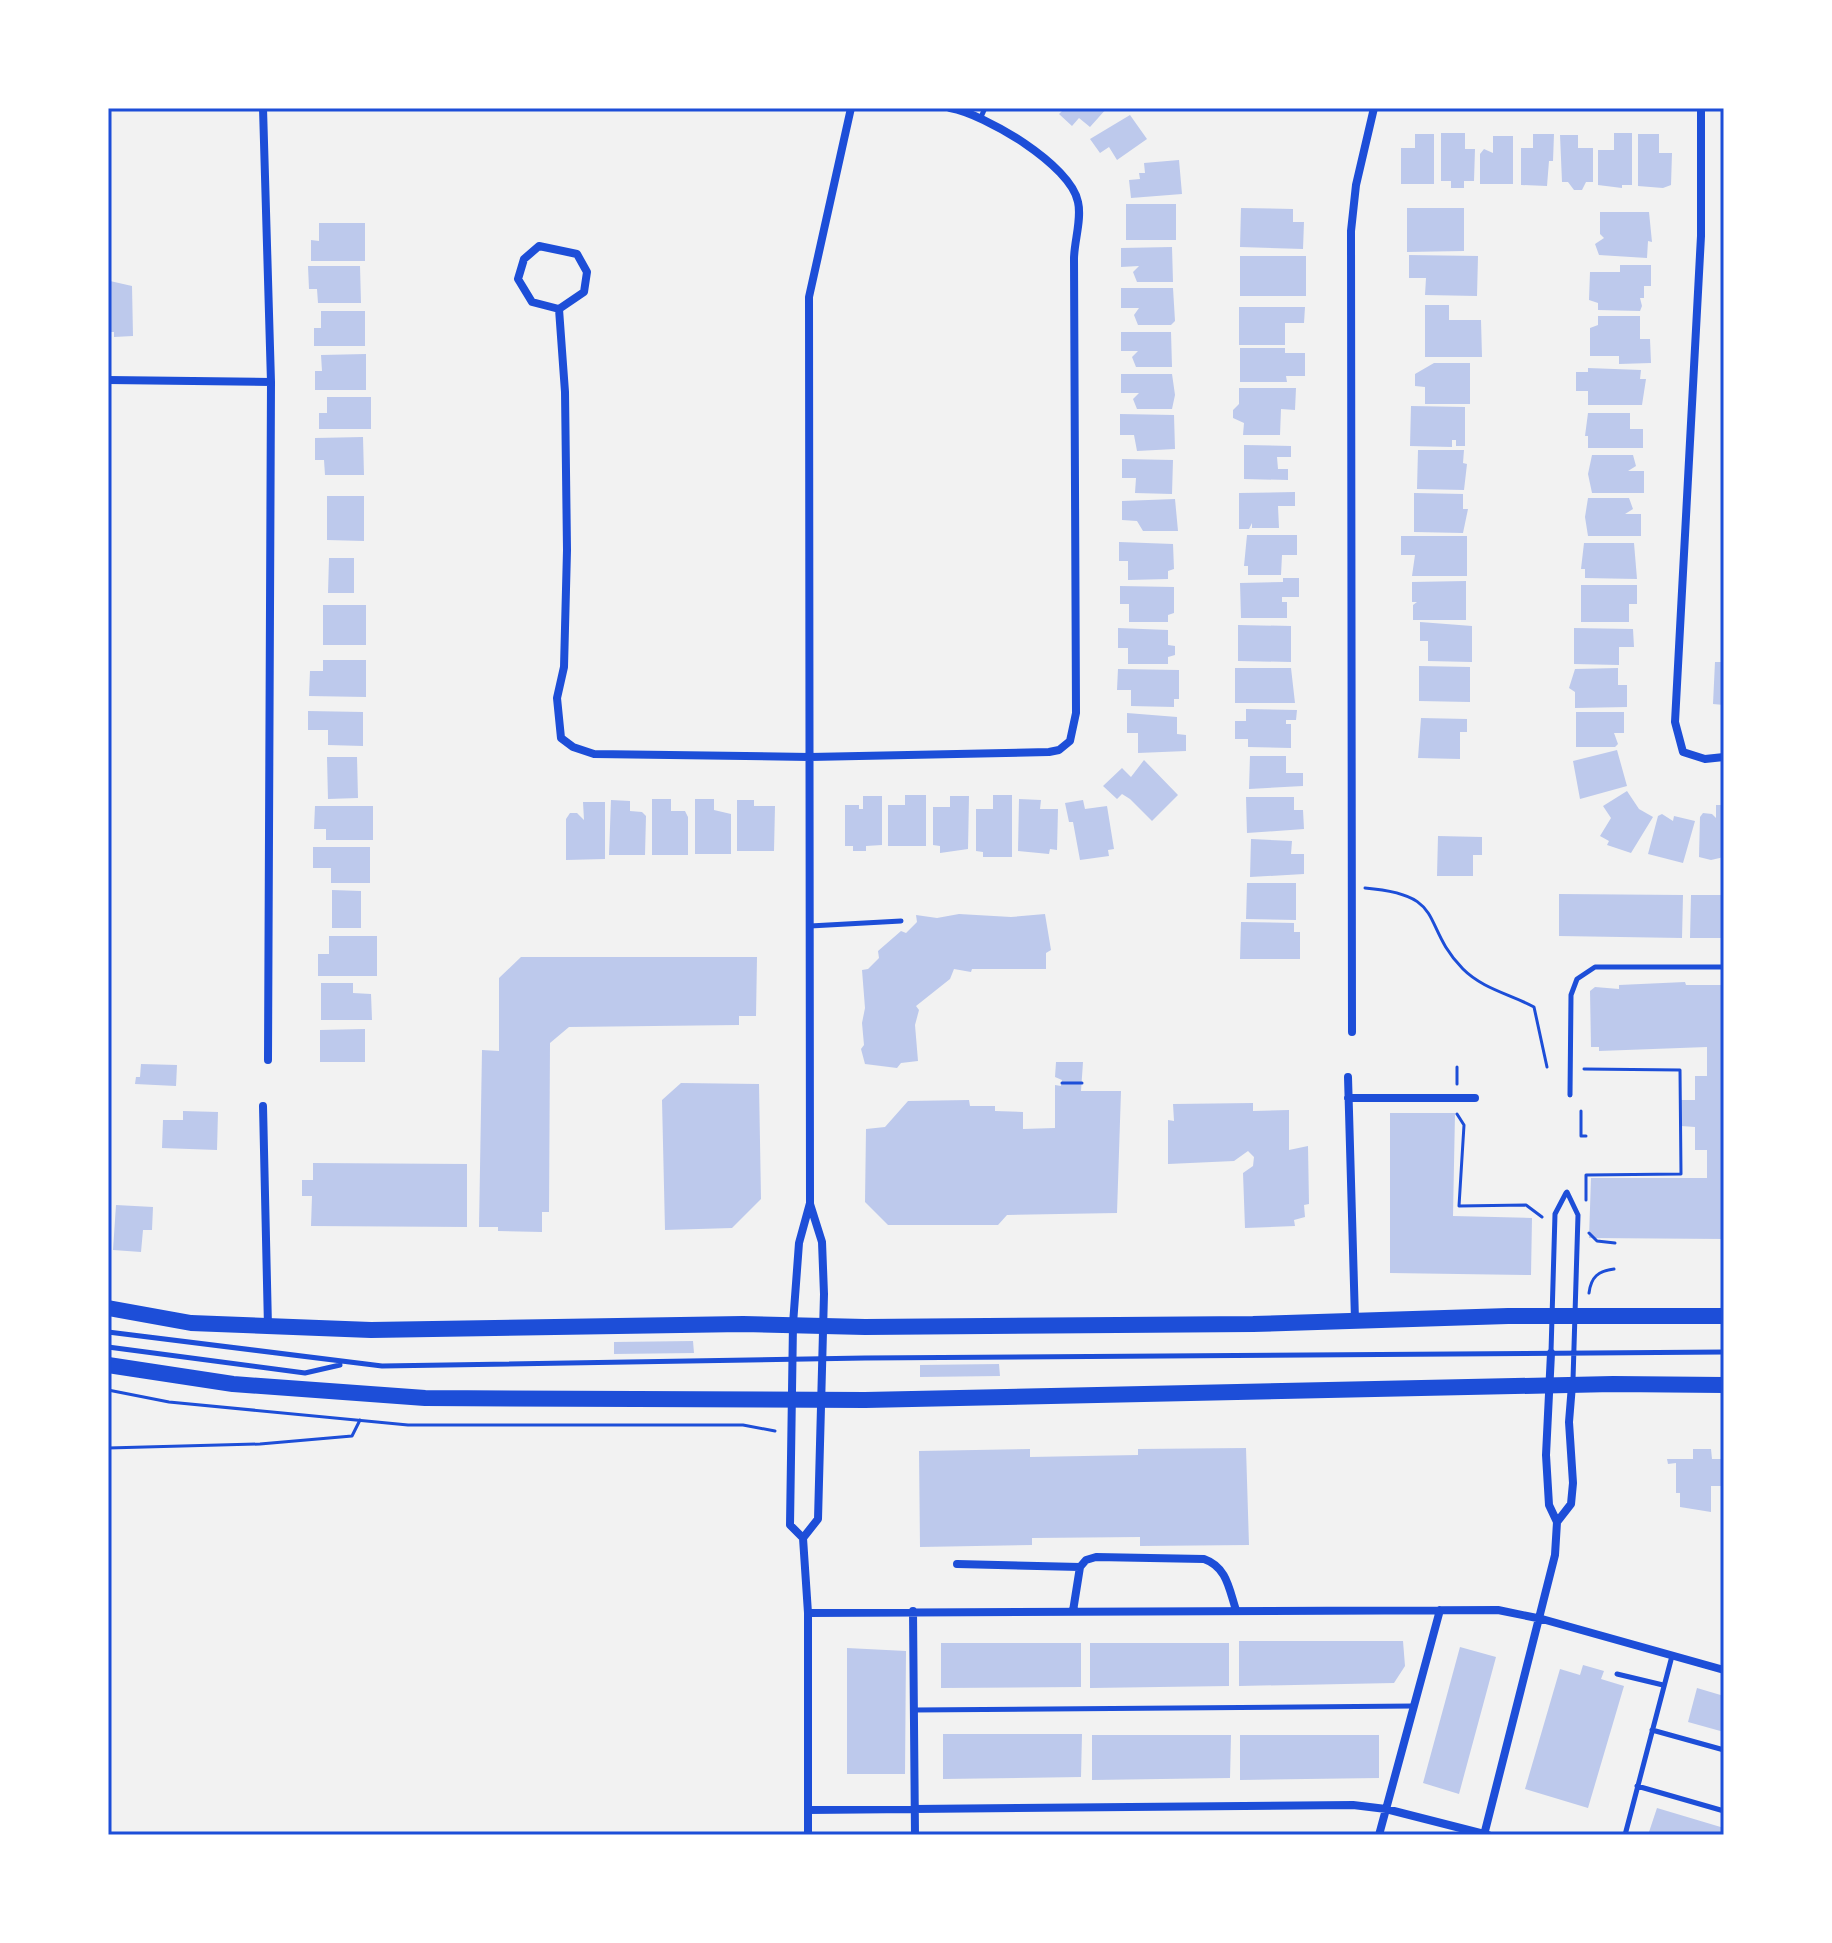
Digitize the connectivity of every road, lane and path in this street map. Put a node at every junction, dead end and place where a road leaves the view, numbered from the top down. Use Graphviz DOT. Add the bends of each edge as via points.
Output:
graph roads {
  1 [pos="263,108"];
  2 [pos="851,108"];
  3 [pos="950,108"];
  4 [pos="1374,108"];
  5 [pos="1701,108"];
  6 [pos="983,112"];
  7 [pos="559,309"];
  8 [pos="108,380"];
  9 [pos="271,382"];
  10 [pos="810,757"];
  11 [pos="1724,757"];
  12 [pos="1354,887"];
  13 [pos="901,921"];
  14 [pos="810,926"];
  15 [pos="1724,967"];
  16 [pos="1352,1032"];
  17 [pos="268,1060"];
  18 [pos="1457,1067"];
  19 [pos="1547,1067"];
  20 [pos="1580,1067"];
  21 [pos="1348,1077"];
  22 [pos="1062,1083"];
  23 [pos="1082,1083"];
  24 [pos="1457,1086"];
  25 [pos="1570,1095"];
  26 [pos="1348,1098"];
  27 [pos="1475,1098"];
  28 [pos="263,1106"];
  29 [pos="1581,1111"];
  30 [pos="1457,1114"];
  31 [pos="1586,1136"];
  32 [pos="1586,1175"];
  33 [pos="810,1203"];
  34 [pos="1544,1221"];
  35 [pos="1614,1269"];
  36 [pos="1589,1293"];
  37 [pos="108,1308"];
  38 [pos="1724,1316"];
  39 [pos="1553,1317"];
  40 [pos="1577,1317"];
  41 [pos="1355,1321"];
  42 [pos="793,1324"];
  43 [pos="823,1325"];
  44 [pos="268,1328"];
  45 [pos="108,1332"];
  46 [pos="108,1347"];
  47 [pos="1724,1352"];
  48 [pos="1551,1353"];
  49 [pos="1576,1353"];
  50 [pos="823,1359"];
  51 [pos="793,1360"];
  52 [pos="345,1364"];
  53 [pos="108,1365"];
  54 [pos="1572,1385"];
  55 [pos="1724,1385"];
  56 [pos="1547,1386"];
  57 [pos="108,1390"];
  58 [pos="790,1397"];
  59 [pos="821,1399"];
  60 [pos="360,1420"];
  61 [pos="775,1431"];
  62 [pos="109,1448"];
  63 [pos="1557,1522"];
  64 [pos="803,1538"];
  65 [pos="957,1564"];
  66 [pos="1080,1567"];
  67 [pos="1236,1610"];
  68 [pos="1440,1610"];
  69 [pos="913,1611"];
  70 [pos="1073,1611"];
  71 [pos="808,1613"];
  72 [pos="1542,1619"];
  73 [pos="1672,1655"];
  74 [pos="1724,1670"];
  75 [pos="1617,1674"];
  76 [pos="1663,1686"];
  77 [pos="1414,1706"];
  78 [pos="914,1710"];
  79 [pos="1652,1730"];
  80 [pos="1724,1750"];
  81 [pos="1637,1786"];
  82 [pos="914,1808"];
  83 [pos="1386,1809"];
  84 [pos="808,1810"];
  85 [pos="1724,1811"];
  86 [pos="808,1835"];
  87 [pos="915,1835"];
  88 [pos="1379,1835"];
  89 [pos="1485,1835"];
  90 [pos="1625,1835"];
  1 -- 9 [label="street"];
  2 -- 10 [label="street" via="809,297"];
  3 -- 6 [label="street"];
  4 -- 12 [label="street" via="1351,231"];
  5 -- 11 [label="street" via="1701,250 1675,722 1683,752 1705,759"];
  6 -- 10 [label="street" via="1044,160 1071,187 1079,207 1074,249 1075,724 1066,746 1049,752"];
  7 -- 7 [label="street" via="584,292 587,272 577,254 539,246 524,259 518,279 532,302"];
  7 -- 10 [label="street" via="567,550 564,667 557,698 561,738 594,754"];
  8 -- 9 [label="street"];
  9 -- 17 [label="street"];
  10 -- 14 [label="street"];
  12 -- 16 [label="street"];
  12 -- 19 [label="path" via="1386,890 1424,904 1462,969 1497,992 1534,1007"];
  13 -- 14 [label="lane"];
  14 -- 33 [label="street"];
  15 -- 25 [label="lane" via="1595,967 1577,979 1571,995"];
  18 -- 24 [label="path"];
  20 -- 32 [label="path" via="1680,1070 1681,1174"];
  21 -- 26 [label="street"];
  22 -- 23 [label="path"];
  26 -- 27 [label="street"];
  26 -- 41 [label="street"];
  28 -- 44 [label="street"];
  29 -- 31 [label="path" via="1581,1136"];
  30 -- 34 [label="path" via="1464,1125 1465,1154 1459,1163 1459,1206 1526,1205"];
  33 -- 42 [label="street" via="799,1243"];
  33 -- 43 [label="street" via="822,1242"];
  35 -- 36 [label="path" via="1598,1273"];
  37 -- 44 [label="main road" via="191,1323"];
  38 -- 40 [label="main road"];
  39 -- 40 [label="main road"];
  39 -- 40 [label="lane" via="1555,1214 1567,1192 1578,1215"];
  39 -- 41 [label="main road"];
  39 -- 48 [label="lane"];
  40 -- 49 [label="lane"];
  41 -- 43 [label="main road"];
  42 -- 43 [label="main road"];
  42 -- 44 [label="main road"];
  42 -- 51 [label="street"];
  43 -- 50 [label="street"];
  45 -- 52 [label="lane" via="297,1353"];
  46 -- 52 [label="lane" via="305,1373"];
  47 -- 49 [label="lane"];
  48 -- 49 [label="lane"];
  48 -- 50 [label="lane"];
  48 -- 56 [label="street"];
  49 -- 54 [label="lane"];
  50 -- 51 [label="lane"];
  50 -- 59 [label="street"];
  51 -- 52 [label="lane"];
  51 -- 58 [label="street"];
  53 -- 58 [label="main road" via="233,1384 425,1398"];
  54 -- 55 [label="main road"];
  54 -- 56 [label="main road"];
  54 -- 63 [label="street" via="1571,1504"];
  56 -- 59 [label="main road"];
  56 -- 63 [label="street" via="1549,1505"];
  57 -- 60 [label="path" via="169,1402"];
  58 -- 59 [label="main road"];
  58 -- 64 [label="street" via="790,1525"];
  59 -- 64 [label="street" via="818,1519"];
  60 -- 61 [label="path" via="408,1425 743,1425"];
  60 -- 62 [label="path" via="352,1436"];
  63 -- 72 [label="street"];
  64 -- 71 [label="street"];
  65 -- 66 [label="street"];
  66 -- 67 [label="street" via="1096,1557 1204,1559 1224,1573"];
  66 -- 70 [label="street"];
  67 -- 68 [label="street"];
  67 -- 70 [label="street"];
  68 -- 72 [label="street" via="1498,1610"];
  68 -- 77 [label="street"];
  69 -- 70 [label="street"];
  69 -- 71 [label="street"];
  69 -- 78 [label="street"];
  71 -- 84 [label="street"];
  72 -- 73 [label="street"];
  72 -- 89 [label="street"];
  73 -- 74 [label="street"];
  73 -- 76 [label="lane"];
  75 -- 76 [label="lane"];
  76 -- 79 [label="lane"];
  77 -- 78 [label="lane"];
  77 -- 83 [label="street"];
  78 -- 82 [label="street"];
  79 -- 80 [label="lane"];
  79 -- 81 [label="lane"];
  81 -- 85 [label="lane"];
  81 -- 90 [label="lane"];
  82 -- 83 [label="street"];
  82 -- 84 [label="street"];
  82 -- 87 [label="street"];
  83 -- 88 [label="street"];
  83 -- 89 [label="street"];
  84 -- 86 [label="street"];
}
